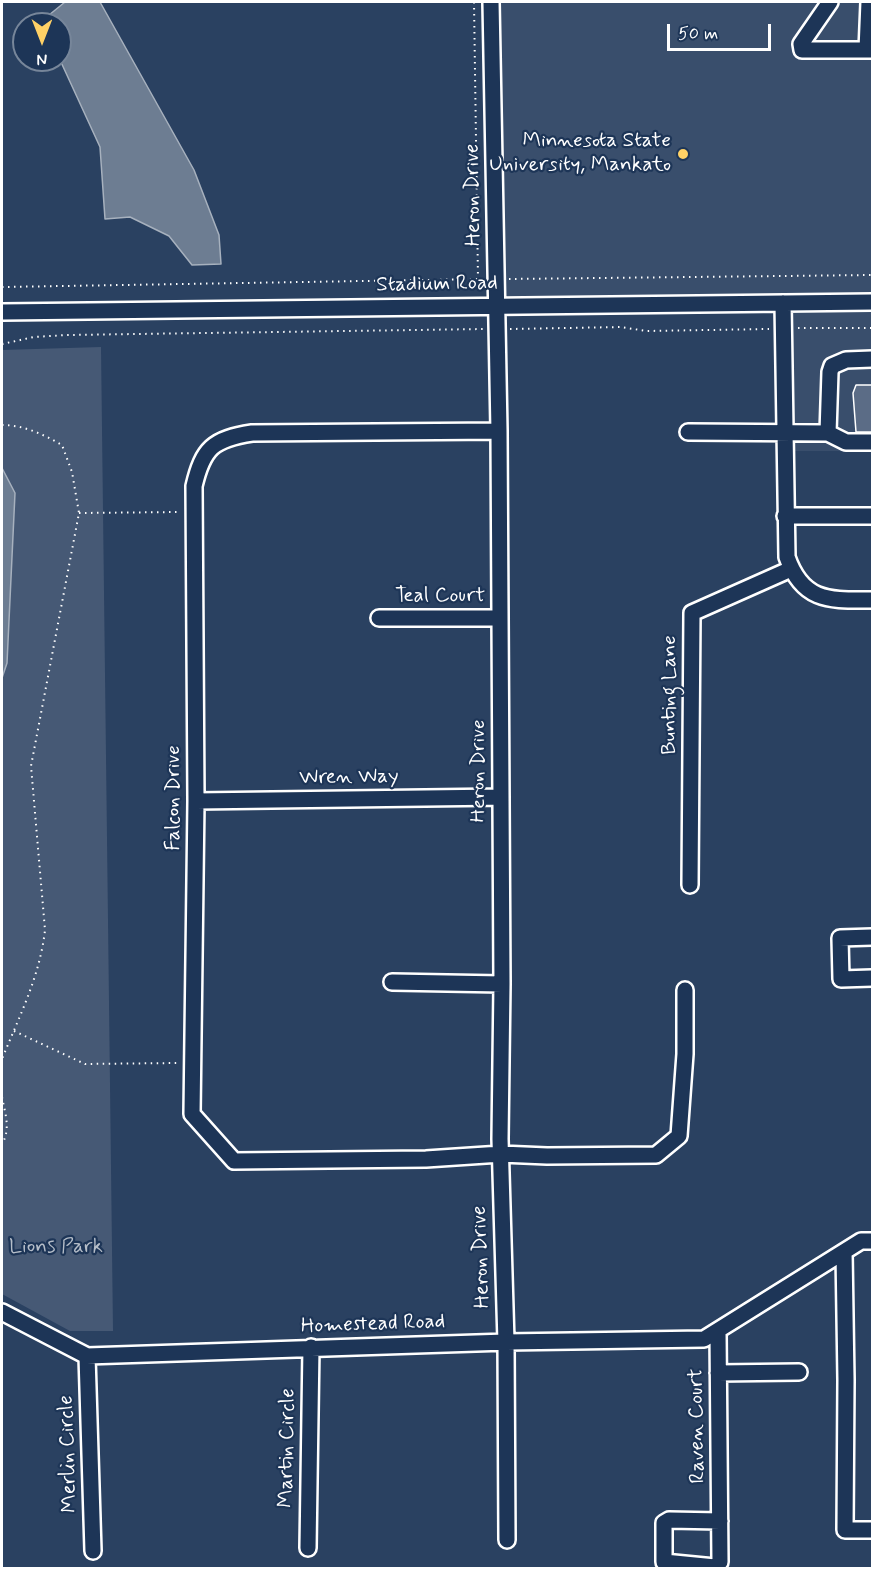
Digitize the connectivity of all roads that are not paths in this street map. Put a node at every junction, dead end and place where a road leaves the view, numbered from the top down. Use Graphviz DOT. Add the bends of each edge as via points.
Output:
graph roads {
  1 [pos="491,2"];
  2 [pos="830,2"];
  3 [pos="869,2"];
  4 [pos="870,50"];
  5 [pos="873,302"];
  6 [pos="783,303"];
  7 [pos="497,306"];
  8 [pos="2,312"];
  9 [pos="873,360"];
  10 [pos="499,431"];
  11 [pos="688,432"];
  12 [pos="784,432"];
  13 [pos="828,433"];
  14 [pos="873,442"];
  15 [pos="785,516"];
  16 [pos="873,516"];
  17 [pos="791,569"];
  18 [pos="873,600"];
  19 [pos="379,618"];
  20 [pos="500,618"];
  21 [pos="501,797"];
  22 [pos="196,801"];
  23 [pos="690,885"];
  24 [pos="873,938"];
  25 [pos="873,978"];
  26 [pos="392,981"];
  27 [pos="502,984"];
  28 [pos="685,990"];
  29 [pos="501,1154"];
  30 [pos="873,1241"];
  31 [pos="844,1252"];
  32 [pos="2,1312"];
  33 [pos="718,1332"];
  34 [pos="506,1342"];
  35 [pos="311,1347"];
  36 [pos="87,1356"];
  37 [pos="800,1372"];
  38 [pos="718,1373"];
  39 [pos="720,1521"];
  40 [pos="873,1530"];
  41 [pos="507,1540"];
  42 [pos="308,1548"];
  43 [pos="93,1551"];
  1 -- 7 [label="street, Heron Drive"];
  2 -- 4 [label="street" via="801,44 802,51"];
  3 -- 4 [label="street"];
  5 -- 6 [label="street, Stadium Road"];
  6 -- 7 [label="street, Stadium Road"];
  6 -- 12 [label="street"];
  7 -- 8 [label="street, Stadium Road"];
  7 -- 10 [label="street, Heron Drive"];
  9 -- 13 [label="street" via="846,360 832,366"];
  10 -- 20 [label="street, Heron Drive"];
  10 -- 22 [label="street, Falcon Drive" via="252,433 230,436 209,448 199,463 194,486"];
  11 -- 12 [label="street"];
  12 -- 13 [label="street"];
  12 -- 15 [label="street"];
  13 -- 14 [label="street" via="846,442"];
  15 -- 16 [label="street"];
  15 -- 17 [label="street" via="785,545"];
  17 -- 18 [label="street" via="810,592 823,598"];
  17 -- 23 [label="street, Bunting Lane" via="692,613"];
  19 -- 20 [label="street, Teal Court"];
  20 -- 21 [label="street, Heron Drive"];
  21 -- 22 [label="street, Wren Way"];
  21 -- 27 [label="street, Heron Drive"];
  22 -- 29 [label="street, Falcon Drive" via="192,1114 234,1161 426,1159"];
  24 -- 25 [label="street" via="840,938 841,978"];
  26 -- 27 [label="street"];
  27 -- 29 [label="street, Heron Drive"];
  28 -- 29 [label="street, Falcon Drive" via="679,1136 656,1155"];
  29 -- 34 [label="street, Heron Drive"];
  30 -- 31 [label="street, Homestead Road" via="861,1241"];
  31 -- 33 [label="street, Homestead Road"];
  31 -- 40 [label="street" via="845,1530"];
  32 -- 36 [label="street, Homestead Road"];
  33 -- 34 [label="street, Homestead Road" via="704,1339"];
  33 -- 38 [label="street, Raven Court"];
  34 -- 35 [label="street, Homestead Road"];
  34 -- 41 [label="street, Heron Drive"];
  35 -- 36 [label="street, Homestead Road"];
  35 -- 42 [label="street, Martin Circle"];
  36 -- 43 [label="street, Merlin Circle"];
  37 -- 38 [label="street"];
  38 -- 39 [label="street, Raven Court"];
  39 -- 39 [label="street, Raven Court" via="720,1562 716,1567 664,1562 664,1523"];
}
